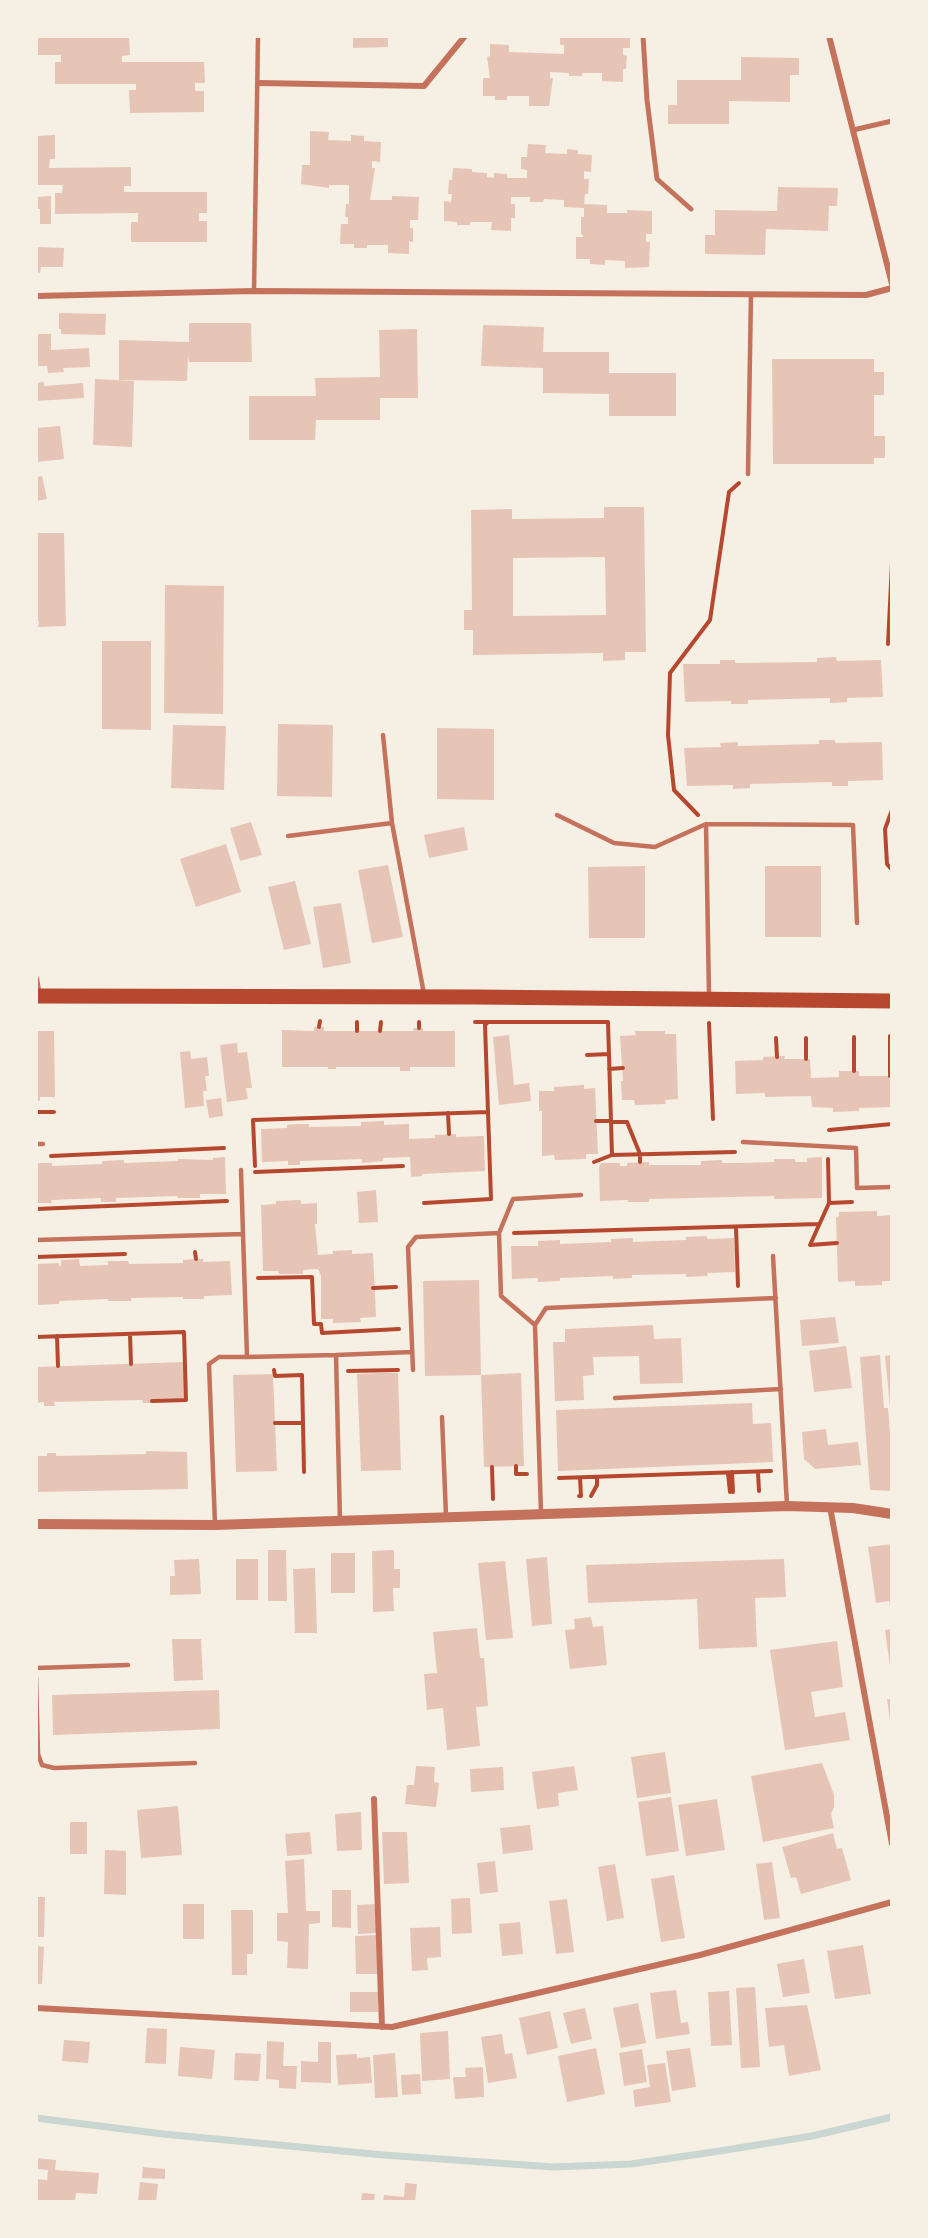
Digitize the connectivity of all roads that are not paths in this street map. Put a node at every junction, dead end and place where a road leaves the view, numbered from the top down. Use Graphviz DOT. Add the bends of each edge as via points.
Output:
graph roads {
  1 [pos="258,36"];
  2 [pos="465,36"];
  3 [pos="643,36"];
  4 [pos="828,36"];
  5 [pos="259,83"];
  6 [pos="892,121"];
  7 [pos="853,130"];
  8 [pos="691,209"];
  9 [pos="892,284"];
  10 [pos="892,288"];
  11 [pos="254,291"];
  12 [pos="752,294"];
  13 [pos="36,296"];
  14 [pos="748,474"];
  15 [pos="383,735"];
  16 [pos="557,815"];
  17 [pos="392,824"];
  18 [pos="706,824"];
  19 [pos="288,836"];
  20 [pos="857,923"];
  21 [pos="36,978"];
  22 [pos="38,996"];
  23 [pos="425,996"];
  24 [pos="709,1000"];
  25 [pos="892,1001"];
  26 [pos="743,1142"];
  27 [pos="36,1144"];
  28 [pos="43,1144"];
  29 [pos="241,1170"];
  30 [pos="892,1187"];
  31 [pos="581,1195"];
  32 [pos="499,1233"];
  33 [pos="243,1234"];
  34 [pos="36,1240"];
  35 [pos="773,1256"];
  36 [pos="776,1298"];
  37 [pos="535,1325"];
  38 [pos="412,1352"];
  39 [pos="336,1355"];
  40 [pos="247,1357"];
  41 [pos="413,1370"];
  42 [pos="781,1389"];
  43 [pos="615,1398"];
  44 [pos="442,1417"];
  45 [pos="787,1506"];
  46 [pos="830,1507"];
  47 [pos="541,1514"];
  48 [pos="892,1514"];
  49 [pos="447,1518"];
  50 [pos="340,1521"];
  51 [pos="36,1524"];
  52 [pos="214,1525"];
  53 [pos="128,1665"];
  54 [pos="36,1668"];
  55 [pos="36,1677"];
  56 [pos="195,1763"];
  57 [pos="374,1799"];
  58 [pos="892,1844"];
  59 [pos="892,1902"];
  60 [pos="36,2008"];
  61 [pos="382,2027"];
  1 -- 5 [label="lane"];
  2 -- 5 [label="street" via="424,86"];
  3 -- 8 [label="street" via="657,179"];
  4 -- 7 [label="street"];
  5 -- 11 [label="lane"];
  6 -- 7 [label="street"];
  7 -- 9 [label="street"];
  10 -- 12 [label="street" via="866,295"];
  11 -- 12 [label="street"];
  11 -- 13 [label="street"];
  12 -- 14 [label="lane"];
  15 -- 17 [label="lane"];
  16 -- 18 [label="lane" via="614,843 655,847"];
  17 -- 19 [label="lane"];
  17 -- 23 [label="lane"];
  18 -- 20 [label="lane" via="853,825"];
  18 -- 24 [label="lane"];
  21 -- 22 [label="street"];
  22 -- 23 [label="main road"];
  23 -- 24 [label="main road"];
  24 -- 25 [label="main road"];
  26 -- 30 [label="lane" via="856,1148 857,1188"];
  27 -- 28 [label="lane"];
  29 -- 33 [label="lane"];
  31 -- 32 [label="lane" via="513,1199"];
  32 -- 37 [label="lane" via="501,1296"];
  32 -- 38 [label="lane" via="416,1237 408,1247"];
  33 -- 34 [label="lane"];
  33 -- 40 [label="lane"];
  35 -- 36 [label="lane"];
  36 -- 37 [label="lane" via="546,1308"];
  36 -- 42 [label="lane"];
  37 -- 47 [label="lane"];
  38 -- 39 [label="lane"];
  38 -- 41 [label="lane"];
  39 -- 40 [label="lane"];
  39 -- 50 [label="lane"];
  40 -- 52 [label="lane" via="219,1357 209,1364"];
  42 -- 43 [label="lane"];
  42 -- 45 [label="lane"];
  44 -- 49 [label="lane"];
  45 -- 46 [label="street"];
  45 -- 47 [label="street"];
  46 -- 48 [label="street"];
  46 -- 58 [label="street"];
  47 -- 49 [label="street"];
  49 -- 50 [label="street"];
  50 -- 52 [label="street"];
  51 -- 52 [label="street"];
  53 -- 54 [label="lane"];
  55 -- 56 [label="lane" via="38,1754 42,1764 54,1768"];
  57 -- 61 [label="street"];
  59 -- 61 [label="street" via="688,1958 407,2025"];
  60 -- 61 [label="street"];
}
